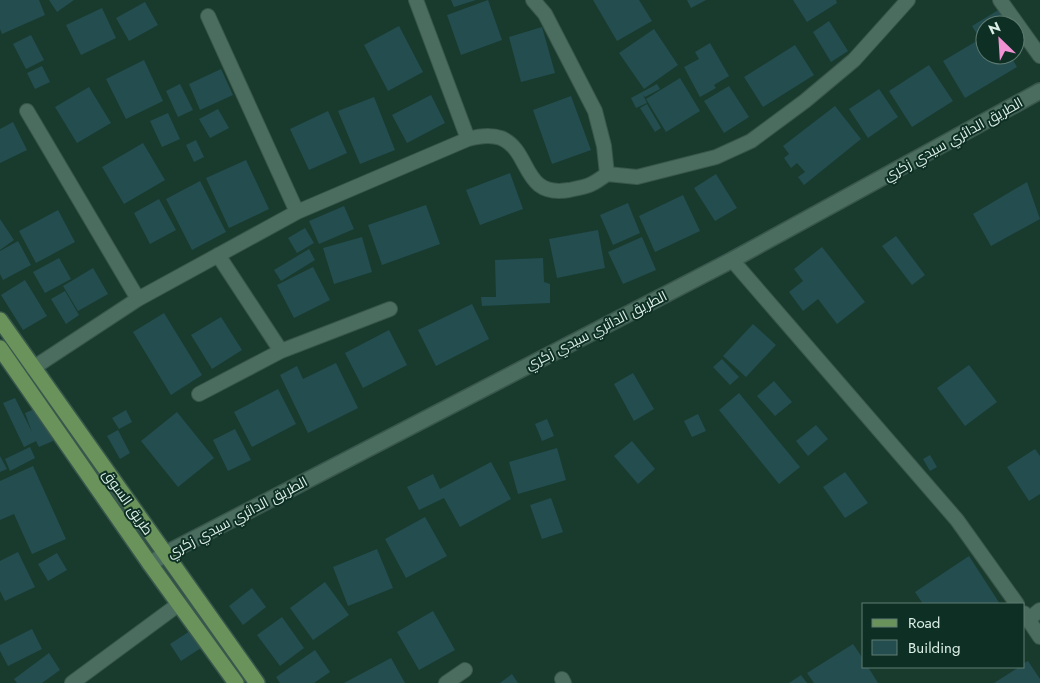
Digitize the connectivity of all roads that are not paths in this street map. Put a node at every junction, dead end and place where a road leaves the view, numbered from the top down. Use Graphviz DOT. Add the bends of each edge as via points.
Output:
graph roads {
  1 [pos="416,0"];
  2 [pos="533,0"];
  3 [pos="908,0"];
  4 [pos="1000,0"];
  5 [pos="208,16"];
  6 [pos="1040,56"];
  7 [pos="1040,91"];
  8 [pos="27,111"];
  9 [pos="468,138"];
  10 [pos="607,174"];
  11 [pos="297,212"];
  12 [pos="218,255"];
  13 [pos="732,260"];
  14 [pos="138,299"];
  15 [pos="390,309"];
  16 [pos="0,320"];
  17 [pos="0,348"];
  18 [pos="281,351"];
  19 [pos="33,368"];
  20 [pos="199,394"];
  21 [pos="164,554"];
  22 [pos="150,564"];
  23 [pos="1016,603"];
  24 [pos="179,604"];
  25 [pos="1040,610"];
  26 [pos="1026,617"];
  27 [pos="1040,637"];
  28 [pos="465,670"];
  29 [pos="72,683"];
  30 [pos="236,683"];
  31 [pos="257,683"];
  32 [pos="446,683"];
  1 -- 9 [label="street"];
  2 -- 10 [label="street" via="545,14 595,111"];
  3 -- 10 [label="street" via="854,60 751,141 716,157 637,177"];
  4 -- 6 [label="street"];
  5 -- 11 [label="street"];
  7 -- 13 [label="street, الطريق الدائري سيدي زكري"];
  8 -- 14 [label="street"];
  9 -- 10 [label="street" via="487,135 503,139 513,147 539,186 548,190 592,185"];
  9 -- 11 [label="street"];
  11 -- 12 [label="street"];
  12 -- 14 [label="street"];
  12 -- 18 [label="street"];
  13 -- 21 [label="street, الطريق الدائري سيدي زكري"];
  13 -- 23 [label="street" via="957,520"];
  14 -- 19 [label="street"];
  15 -- 18 [label="street"];
  16 -- 19 [label="main road, طريق السوق"];
  17 -- 22 [label="main road, طريق السوق"];
  18 -- 20 [label="street"];
  19 -- 21 [label="main road, طريق السوق"];
  21 -- 22 [label="street, الطريق الدائري سيدي زكري"];
  21 -- 31 [label="main road, طريق السوق"];
  22 -- 24 [label="main road, طريق السوق"];
  24 -- 29 [label="street"];
  24 -- 30 [label="main road, طريق السوق"];
  25 -- 26 [label="street"];
  26 -- 27 [label="street"];
  28 -- 32 [label="street"];
}
